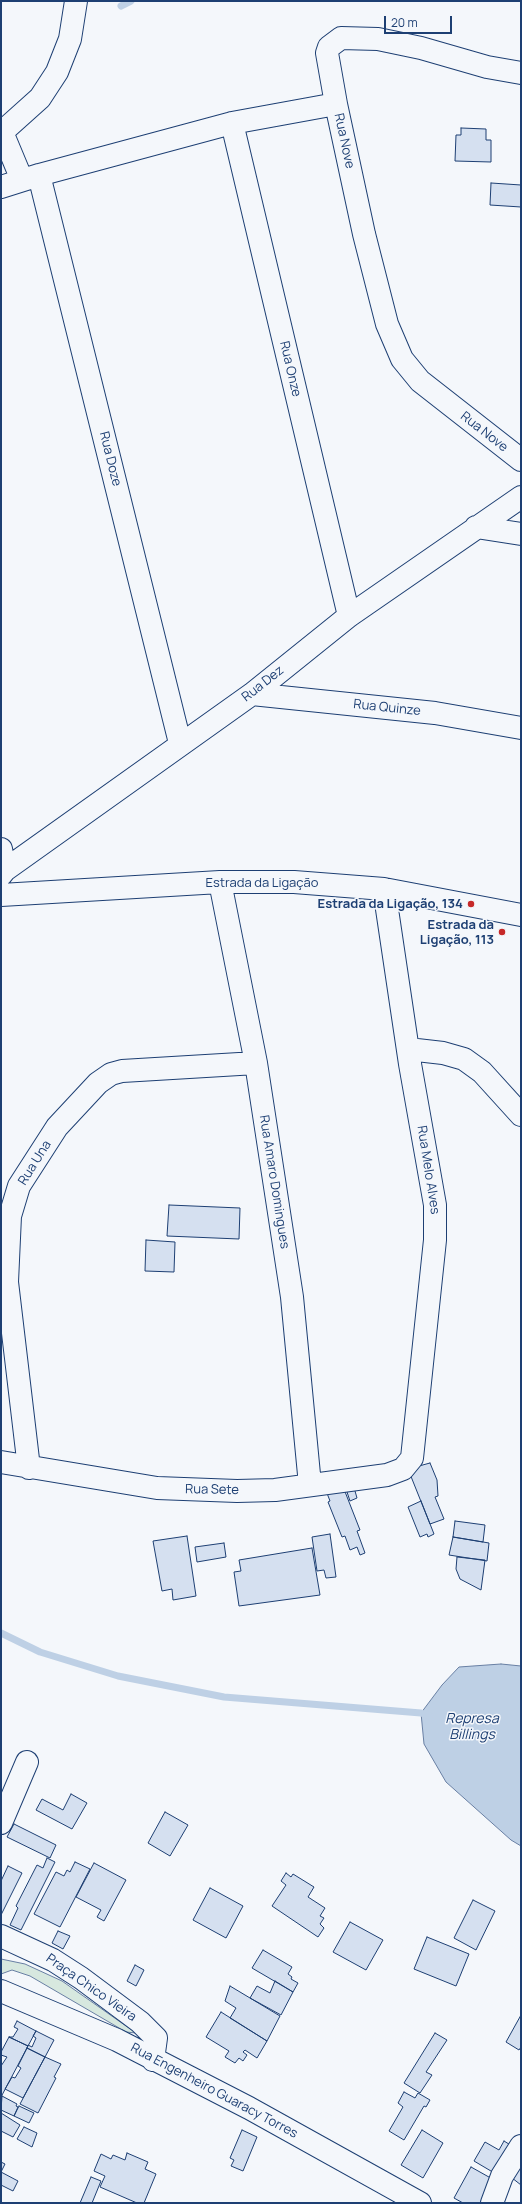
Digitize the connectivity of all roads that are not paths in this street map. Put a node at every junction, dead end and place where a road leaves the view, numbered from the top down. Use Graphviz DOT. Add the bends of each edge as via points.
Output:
graph roads {
  1 [pos="76,1"];
  2 [pos="521,73"];
  3 [pos="336,104"];
  4 [pos="232,123"];
  5 [pos="1,133"];
  6 [pos="31,177"];
  7 [pos="1,187"];
  8 [pos="521,460"];
  9 [pos="521,497"];
  10 [pos="476,527"];
  11 [pos="521,534"];
  12 [pos="350,616"];
  13 [pos="252,694"];
  14 [pos="521,728"];
  15 [pos="180,744"];
  16 [pos="1,849"];
  17 [pos="3,872"];
  18 [pos="220,882"];
  19 [pos="384,889"];
  20 [pos="1,895"];
  21 [pos="521,914"];
  22 [pos="408,1049"];
  23 [pos="256,1063"];
  24 [pos="521,1115"];
  25 [pos="414,1453"];
  26 [pos="1,1462"];
  27 [pos="29,1468"];
  28 [pos="310,1485"];
  29 [pos="26,1762"];
  30 [pos="1,1823"];
  31 [pos="1,1936"];
  32 [pos="1,1991"];
  33 [pos="153,2060"];
  34 [pos="521,2146"];
  35 [pos="420,2203"];
  36 [pos="492,2203"];
  1 -- 5 [label="street" via="70,39 57,72 40,98"];
  2 -- 3 [label="street" via="487,67 378,39 341,38 329,47 327,53"];
  3 -- 4 [label="street, Rua Nove"];
  3 -- 8 [label="street, Rua Nove" via="385,317 402,359 420,380"];
  4 -- 6 [label="street, Rua Nove"];
  4 -- 12 [label="street, Rua Onze"];
  5 -- 6 [label="street, Rua Doze"];
  6 -- 7 [label="street, Rua Nove"];
  6 -- 15 [label="street, Rua Doze"];
  9 -- 10 [label="street, Rua Dez"];
  10 -- 11 [label="street"];
  10 -- 12 [label="street, Rua Dez"];
  12 -- 13 [label="street, Rua Dez"];
  13 -- 14 [label="street, Rua Quinze" via="435,713"];
  13 -- 15 [label="street, Rua Dez"];
  15 -- 17 [label="street, Rua Dez"];
  16 -- 17 [label="street"];
  18 -- 19 [label="street, Estrada da Ligação" via="294,882"];
  18 -- 20 [label="street, Estrada da Ligação"];
  18 -- 23 [label="street, Rua Amaro Domingues"];
  19 -- 21 [label="street, Estrada da Ligação"];
  19 -- 22 [label="street, Rua Melo Alves"];
  22 -- 24 [label="street" via="443,1053 464,1059 482,1072"];
  22 -- 25 [label="street, Rua Melo Alves" via="436,1205 435,1240"];
  23 -- 27 [label="street, Rua Una" via="122,1071 111,1074 98,1083 57,1127 19,1186 10,1216 7,1282"];
  23 -- 28 [label="street, Rua Amaro Domingues" via="292,1296"];
  25 -- 28 [label="street, Rua Sete" via="403,1469 386,1475"];
  26 -- 27 [label="street, Rua Sete"];
  27 -- 28 [label="street, Rua Sete" via="157,1488 237,1491 275,1490"];
  29 -- 30 [label="street"];
  31 -- 33 [label="street, Praça Chico Vieira" via="53,1960 140,2022 156,2038"];
  32 -- 33 [label="street, Rua Engenheiro Guaracy Torres" via="117,2040"];
  33 -- 35 [label="street, Rua Engenheiro Guaracy Torres" via="249,2108"];
  34 -- 36 [label="street" via="502,2176"];
}
